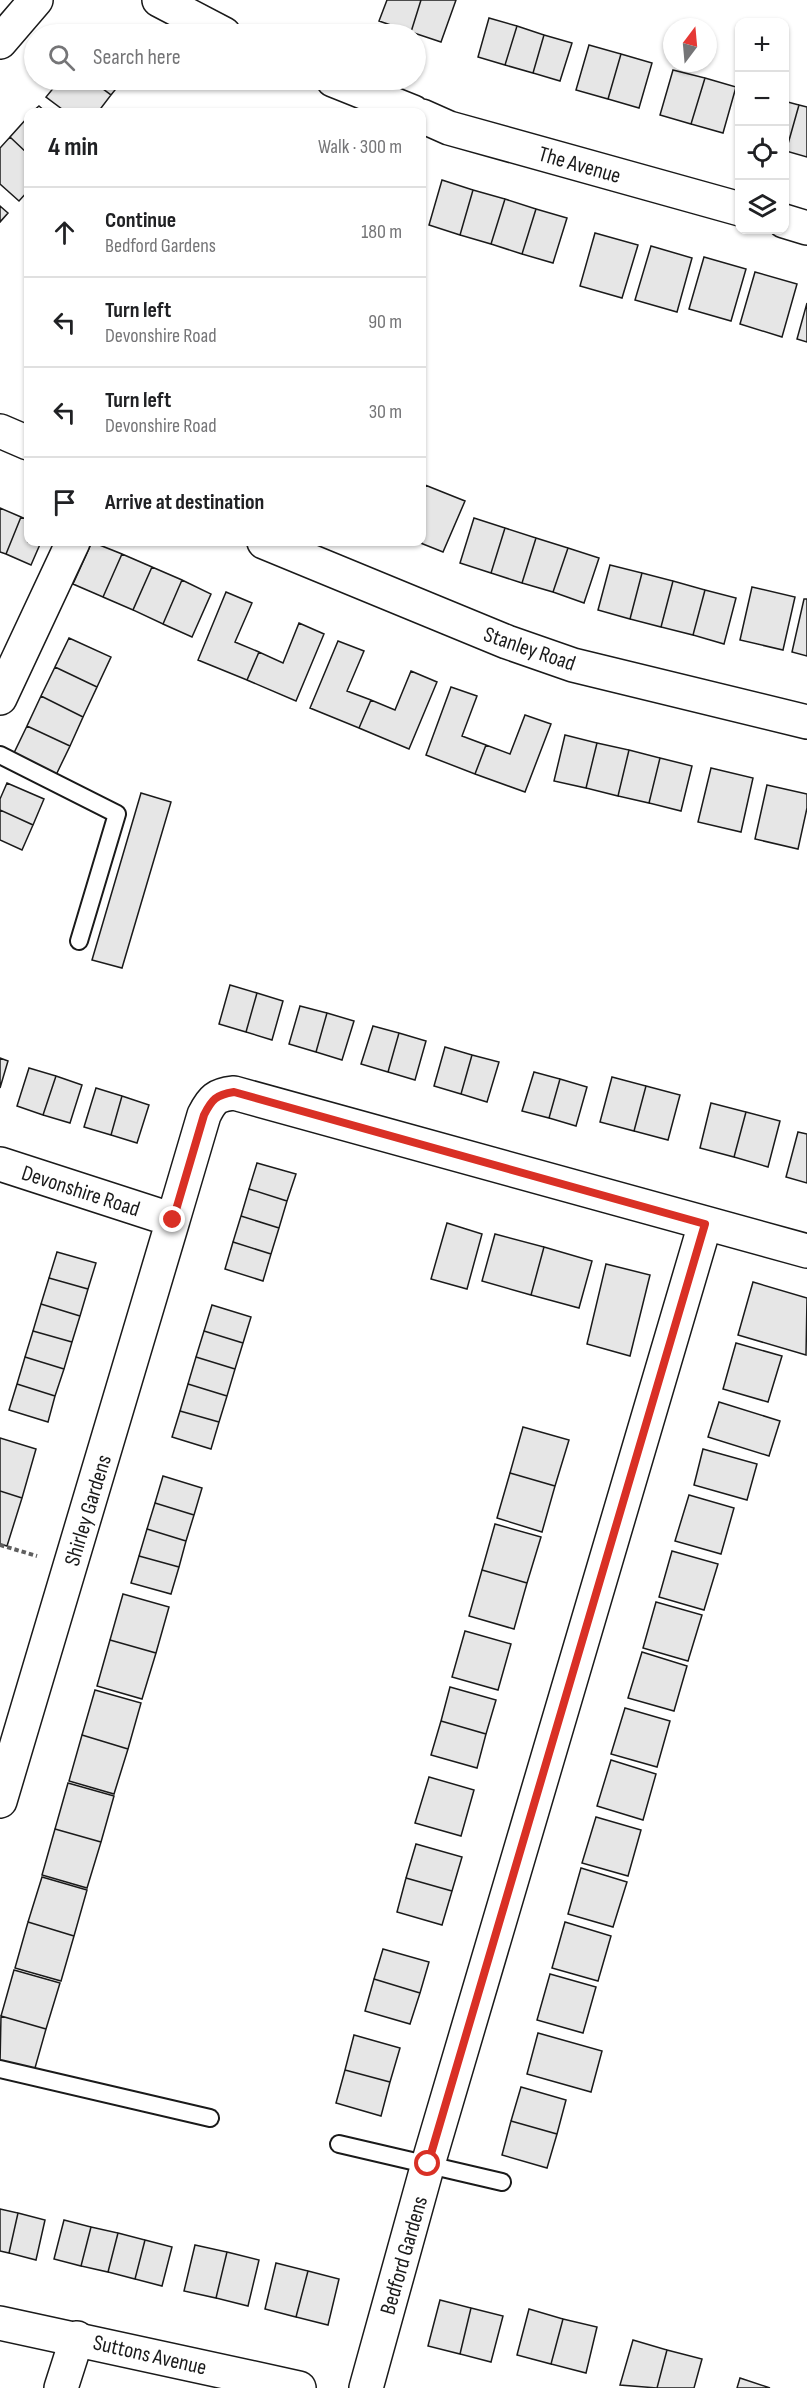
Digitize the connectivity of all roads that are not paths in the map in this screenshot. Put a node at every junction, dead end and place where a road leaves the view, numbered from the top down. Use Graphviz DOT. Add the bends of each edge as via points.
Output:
graph roads {
  1 [pos="36,0"];
  2 [pos="159,0"];
  3 [pos="205,24"];
  4 [pos="0,42"];
  5 [pos="358,90"];
  6 [pos="403,108"];
  7 [pos="426,118"];
  8 [pos="735,208"];
  9 [pos="789,223"];
  10 [pos="807,228"];
  11 [pos="0,431"];
  12 [pos="24,441"];
  13 [pos="71,546"];
  14 [pos="274,546"];
  15 [pos="0,698"];
  16 [pos="807,722"];
  17 [pos="0,755"];
  18 [pos="78,941"];
  19 [pos="0,1164"];
  20 [pos="173,1220"];
  21 [pos="705,1224"];
  22 [pos="807,1251"];
  23 [pos="0,1801"];
  24 [pos="0,2069"];
  25 [pos="210,2118"];
  26 [pos="339,2144"];
  27 [pos="428,2164"];
  28 [pos="502,2182"];
  29 [pos="0,2323"];
  30 [pos="77,2338"];
  31 [pos="61,2388"];
  32 [pos="299,2388"];
  33 [pos="366,2388"];
  1 -- 4 [label="street"];
  2 -- 3 [label="street"];
  5 -- 6 [label="street"];
  7 -- 8 [label="street, The Avenue" via="449,128"];
  9 -- 10 [label="street"];
  11 -- 12 [label="street"];
  13 -- 15 [label="street"];
  14 -- 16 [label="street, Stanley Road" via="507,642 573,665"];
  17 -- 18 [label="lane" via="117,814"];
  19 -- 20 [label="street, Devonshire Road"];
  20 -- 21 [label="street" via="204,1115 212,1099 234,1092"];
  20 -- 23 [label="street, Shirley Gardens"];
  21 -- 22 [label="street"];
  21 -- 27 [label="street, Bedford Gardens"];
  24 -- 25 [label="lane"];
  26 -- 27 [label="lane"];
  27 -- 28 [label="lane"];
  27 -- 33 [label="street, Bedford Gardens"];
  29 -- 30 [label="street, Suttons Avenue"];
  30 -- 31 [label="street"];
  30 -- 32 [label="street, Suttons Avenue"];
}
